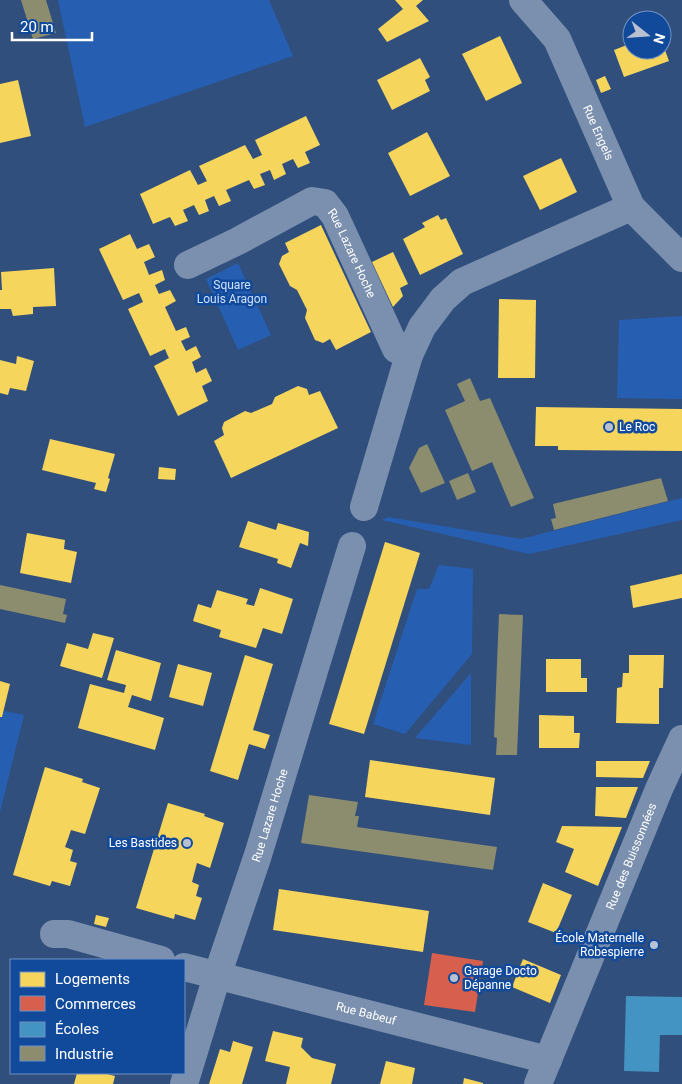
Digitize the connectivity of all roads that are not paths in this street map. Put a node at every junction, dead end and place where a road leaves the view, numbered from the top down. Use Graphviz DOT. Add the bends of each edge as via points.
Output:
graph roads {
  1 [pos="524,0"];
  2 [pos="631,207"];
  3 [pos="682,258"];
  4 [pos="188,265"];
  5 [pos="409,355"];
  6 [pos="364,507"];
  7 [pos="352,546"];
  8 [pos="682,739"];
  9 [pos="54,934"];
  10 [pos="158,959"];
  11 [pos="185,966"];
  12 [pos="217,976"];
  13 [pos="543,1072"];
  14 [pos="184,1084"];
  1 -- 2 [label="street, Rue Engels" via="557,39"];
  2 -- 3 [label="street, Rue Engels"];
  2 -- 5 [label="street" via="462,282 443,299 422,327"];
  4 -- 5 [label="street, Rue Lazare Hoche" via="312,202 325,203 335,216 396,349"];
  5 -- 6 [label="street"];
  7 -- 12 [label="street, Rue Lazare Hoche" via="258,855"];
  8 -- 13 [label="street, Rue des Buissonnées"];
  9 -- 10 [label="street" via="68,934"];
  11 -- 12 [label="street, Rue Babeuf"];
  12 -- 13 [label="street, Rue Babeuf"];
  12 -- 14 [label="street, Rue Lazare Hoche"];
}
